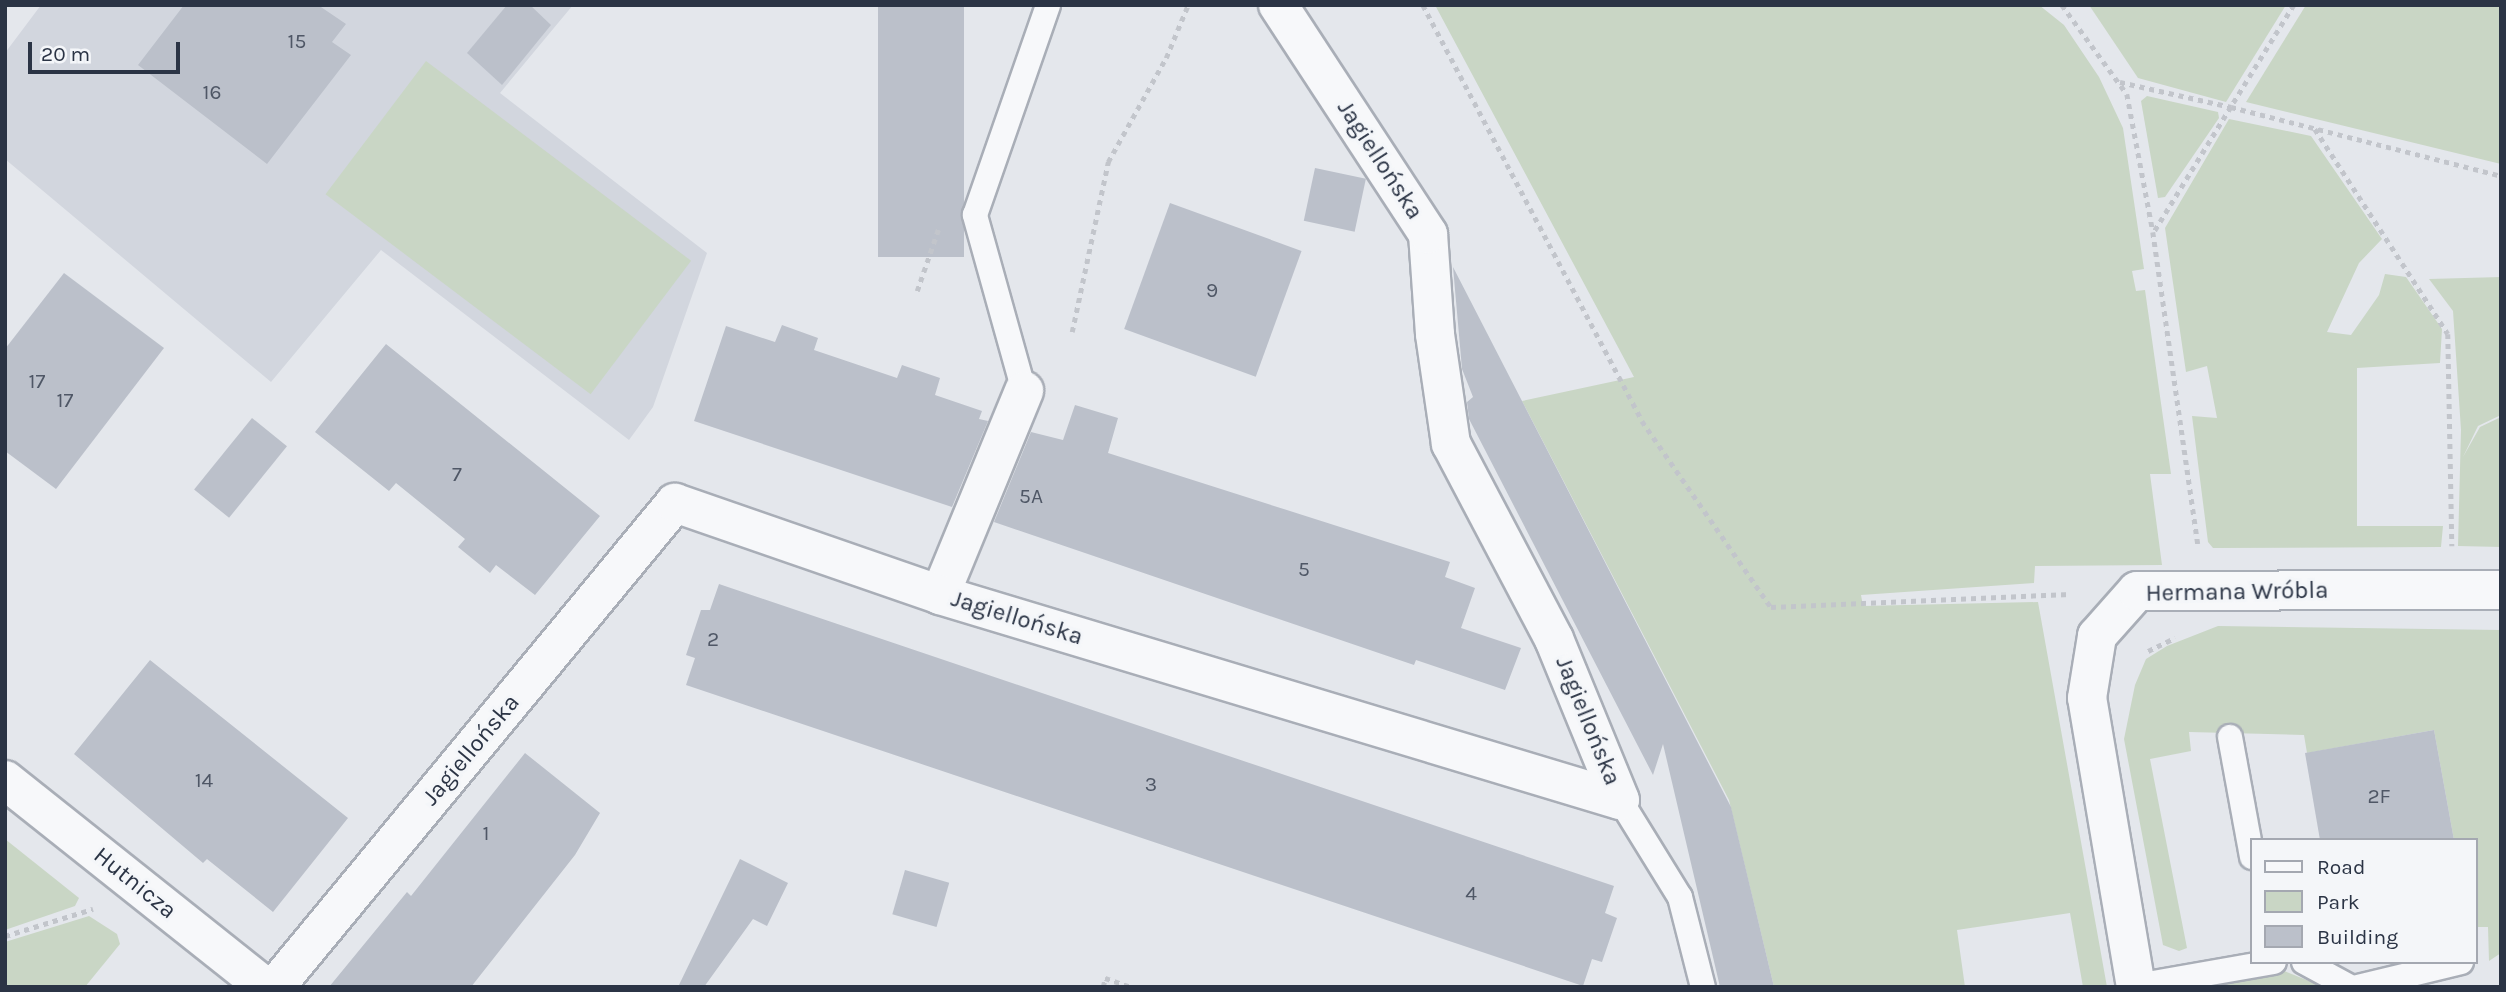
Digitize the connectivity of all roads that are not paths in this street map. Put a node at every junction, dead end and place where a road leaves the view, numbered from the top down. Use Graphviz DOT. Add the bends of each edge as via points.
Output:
graph roads {
  1 [pos="1048,5"];
  2 [pos="1278,5"];
  3 [pos="1024,391"];
  4 [pos="2501,590"];
  5 [pos="940,595"];
  6 [pos="2230,737"];
  7 [pos="5,780"];
  8 [pos="1620,800"];
  9 [pos="2250,846"];
  10 [pos="2261,964"];
  11 [pos="2308,964"];
  12 [pos="2453,964"];
  13 [pos="265,987"];
  14 [pos="275,987"];
  15 [pos="1703,987"];
  16 [pos="2136,987"];
  17 [pos="2350,987"];
  18 [pos="2358,987"];
  1 -- 3 [label="lane" via="975,215"];
  2 -- 8 [label="street, Jagiellońska" via="1429,234 1435,334 1451,444 1554,639"];
  3 -- 5 [label="street, Jagiellońska"];
  4 -- 16 [label="street, Hermana Wróbla" via="2137,591 2097,636 2087,698"];
  5 -- 8 [label="street, Jagiellońska"];
  5 -- 14 [label="street, Jagiellońska" via="675,503"];
  6 -- 9 [label="lane"];
  7 -- 13 [label="street, Hutnicza"];
  8 -- 15 [label="lane" via="1680,897"];
  10 -- 16 [label="lane"];
  11 -- 17 [label="lane"];
  12 -- 18 [label="lane"];
}
